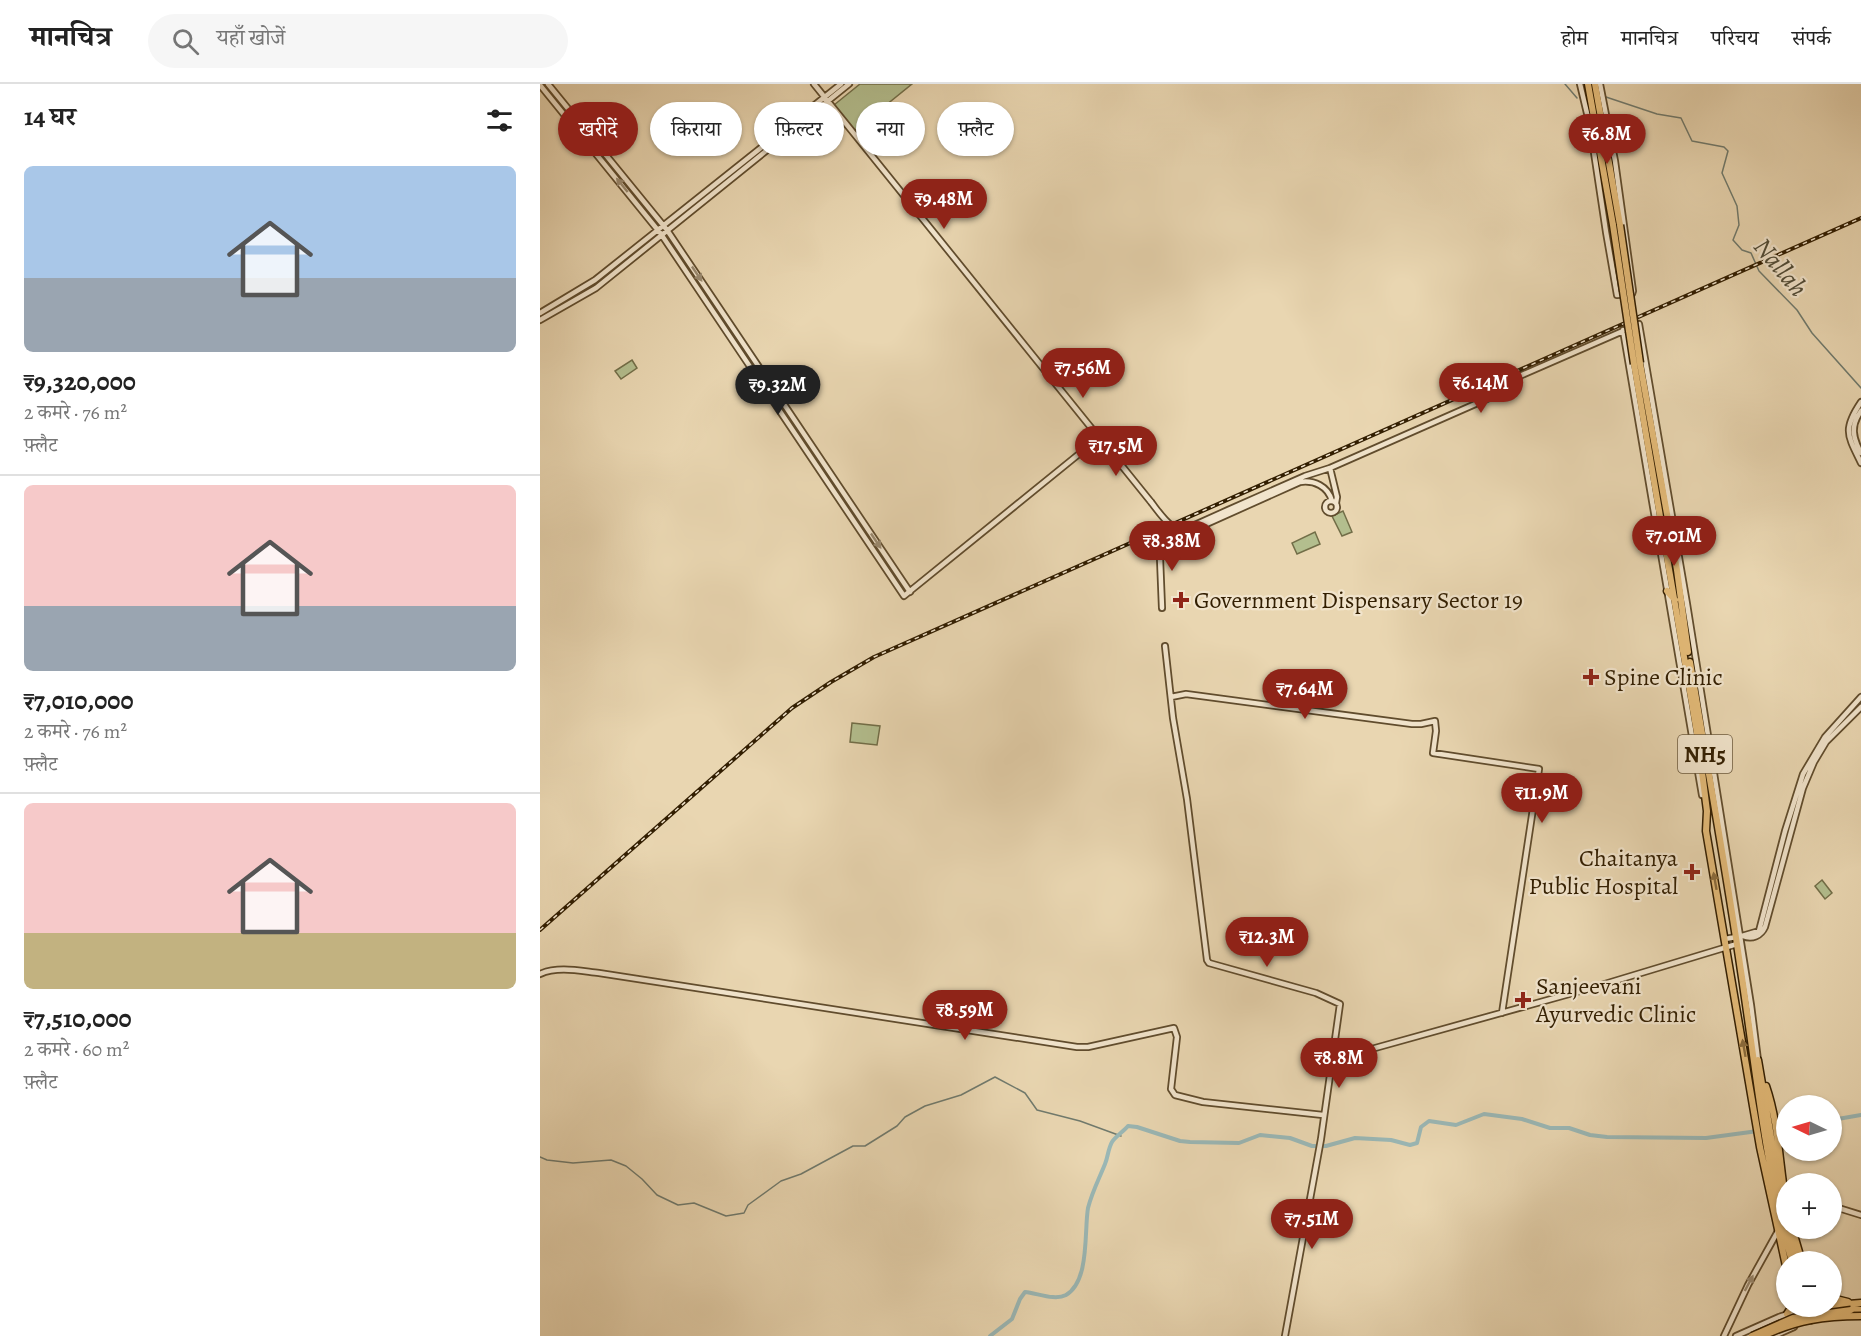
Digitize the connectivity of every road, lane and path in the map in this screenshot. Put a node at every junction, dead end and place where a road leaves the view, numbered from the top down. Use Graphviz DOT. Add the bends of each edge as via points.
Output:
graph roads {
  1 [pos="549,84"];
  2 [pos="814,84"];
  3 [pos="841,84"];
  4 [pos="849,84"];
  5 [pos="1580,84"];
  6 [pos="1588,84"];
  7 [pos="540,85"];
  8 [pos="1599,85"];
  9 [pos="826,99"];
  10 [pos="665,228"];
  11 [pos="1625,228"];
  12 [pos="660,232"];
  13 [pos="1606,232"];
  14 [pos="1610,259"];
  15 [pos="540,313"];
  16 [pos="540,320"];
  17 [pos="1623,330"];
  18 [pos="1861,402"];
  19 [pos="1861,411"];
  20 [pos="1095,441"];
  21 [pos="1861,453"];
  22 [pos="1861,463"];
  23 [pos="1330,468"];
  24 [pos="1673,570"];
  25 [pos="910,591"];
  26 [pos="1667,591"];
  27 [pos="1675,600"];
  28 [pos="1162,608"];
  29 [pos="1686,630"];
  30 [pos="1692,640"];
  31 [pos="1165,646"];
  32 [pos="1171,697"];
  33 [pos="1861,697"];
  34 [pos="1861,707"];
  35 [pos="1805,775"];
  36 [pos="1707,811"];
  37 [pos="1725,939"];
  38 [pos="1739,939"];
  39 [pos="1726,948"];
  40 [pos="540,974"];
  41 [pos="1502,1013"];
  42 [pos="1755,1058"];
  43 [pos="1332,1060"];
  44 [pos="1763,1106"];
  45 [pos="1323,1115"];
  46 [pos="1769,1140"];
  47 [pos="1776,1173"];
  48 [pos="1779,1173"];
  49 [pos="1842,1209"];
  50 [pos="1776,1211"];
  51 [pos="1861,1215"];
  52 [pos="1776,1235"];
  53 [pos="1789,1251"];
  54 [pos="1842,1302"];
  55 [pos="1861,1303"];
  56 [pos="1842,1307"];
  57 [pos="1852,1307"];
  58 [pos="1861,1310"];
  59 [pos="1780,1317"];
  60 [pos="1807,1317"];
  61 [pos="1861,1317"];
  62 [pos="1809,1322"];
  63 [pos="1285,1336"];
  64 [pos="1724,1336"];
  65 [pos="1736,1336"];
  66 [pos="1752,1336"];
  67 [pos="1763,1336"];
  68 [pos="1774,1336"];
  1 -- 10 [label="street"];
  2 -- 9 [label="street"];
  3 -- 9 [label="street"];
  4 -- 9 [label="street"];
  5 -- 13 [label="street"];
  6 -- 24 [label="highway, NH5, bridge"];
  12 -- 7 [label="street, one-way"];
  8 -- 11 [label="street"];
  8 -- 24 [label="highway, NH5, bridge"];
  9 -- 10 [label="street"];
  9 -- 23 [label="street, bridge" via="1174,528 1193,530 1300,482 1322,486 1334,502"];
  10 -- 12 [label="street"];
  10 -- 25 [label="street, one-way"];
  11 -- 13 [label="street" via="1618,234"];
  11 -- 13 [label="street" via="1632,294 1617,295"];
  12 -- 15 [label="street" via="595,280"];
  12 -- 16 [label="street" via="596,288"];
  12 -- 25 [label="street" via="904,596"];
  13 -- 14 [label="street"];
  17 -- 23 [label="street" via="1515,378 1489,398"];
  17 -- 26 [label="street"];
  17 -- 30 [label="street" via="1639,324"];
  18 -- 22 [label="street" via="1848,432"];
  19 -- 21 [label="street" via="1853,429"];
  20 -- 25 [label="street"];
  23 -- 28 [label="street" via="1218,514 1157,546"];
  24 -- 27 [label="highway, NH5"];
  24 -- 29 [label="highway, NH5"];
  26 -- 27 [label="highway"];
  26 -- 36 [label="street"];
  27 -- 36 [label="highway, NH5"];
  29 -- 30 [label="highway"];
  29 -- 38 [label="highway, NH5"];
  30 -- 38 [label="street"];
  31 -- 32 [label="street"];
  32 -- 41 [label="street" via="1186,694 1412,724 1435,721 1433,753 1539,769"];
  32 -- 43 [label="street" via="1188,798 1206,958 1209,963 1338,1002"];
  33 -- 35 [label="street" via="1825,737"];
  34 -- 35 [label="street" via="1826,742"];
  35 -- 38 [label="street" via="1765,927 1757,936"];
  37 -- 36 [label="highway, NH5, one-way" via="1706,831"];
  37 -- 38 [label="street"];
  37 -- 39 [label="highway, NH5"];
  38 -- 39 [label="street"];
  38 -- 42 [label="highway, NH5"];
  39 -- 41 [label="street"];
  44 -- 39 [label="highway, NH5, one-way"];
  40 -- 45 [label="street" via="550,970 606,974 1077,1047 1174,1028 1177,1037 1171,1089 1175,1095 1203,1102"];
  41 -- 43 [label="street"];
  42 -- 44 [label="highway"];
  42 -- 44 [label="highway, NH5"];
  43 -- 45 [label="street"];
  44 -- 46 [label="highway"];
  44 -- 46 [label="highway, NH5"];
  45 -- 63 [label="street"];
  46 -- 47 [label="highway"];
  46 -- 48 [label="highway"];
  46 -- 50 [label="highway, NH5"];
  46 -- 53 [label="highway, NH5"];
  49 -- 51 [label="street"];
  64 -- 52 [label="street, one-way"];
  54 -- 57 [label="highway"];
  55 -- 57 [label="highway"];
  56 -- 57 [label="highway, bridge"];
  57 -- 58 [label="highway"];
  57 -- 66 [label="highway, bridge" via="1793,1318"];
  59 -- 65 [label="street"];
  60 -- 62 [label="highway"];
  61 -- 62 [label="highway"];
  61 -- 67 [label="highway, bridge" via="1796,1322"];
  62 -- 68 [label="street"];
}
